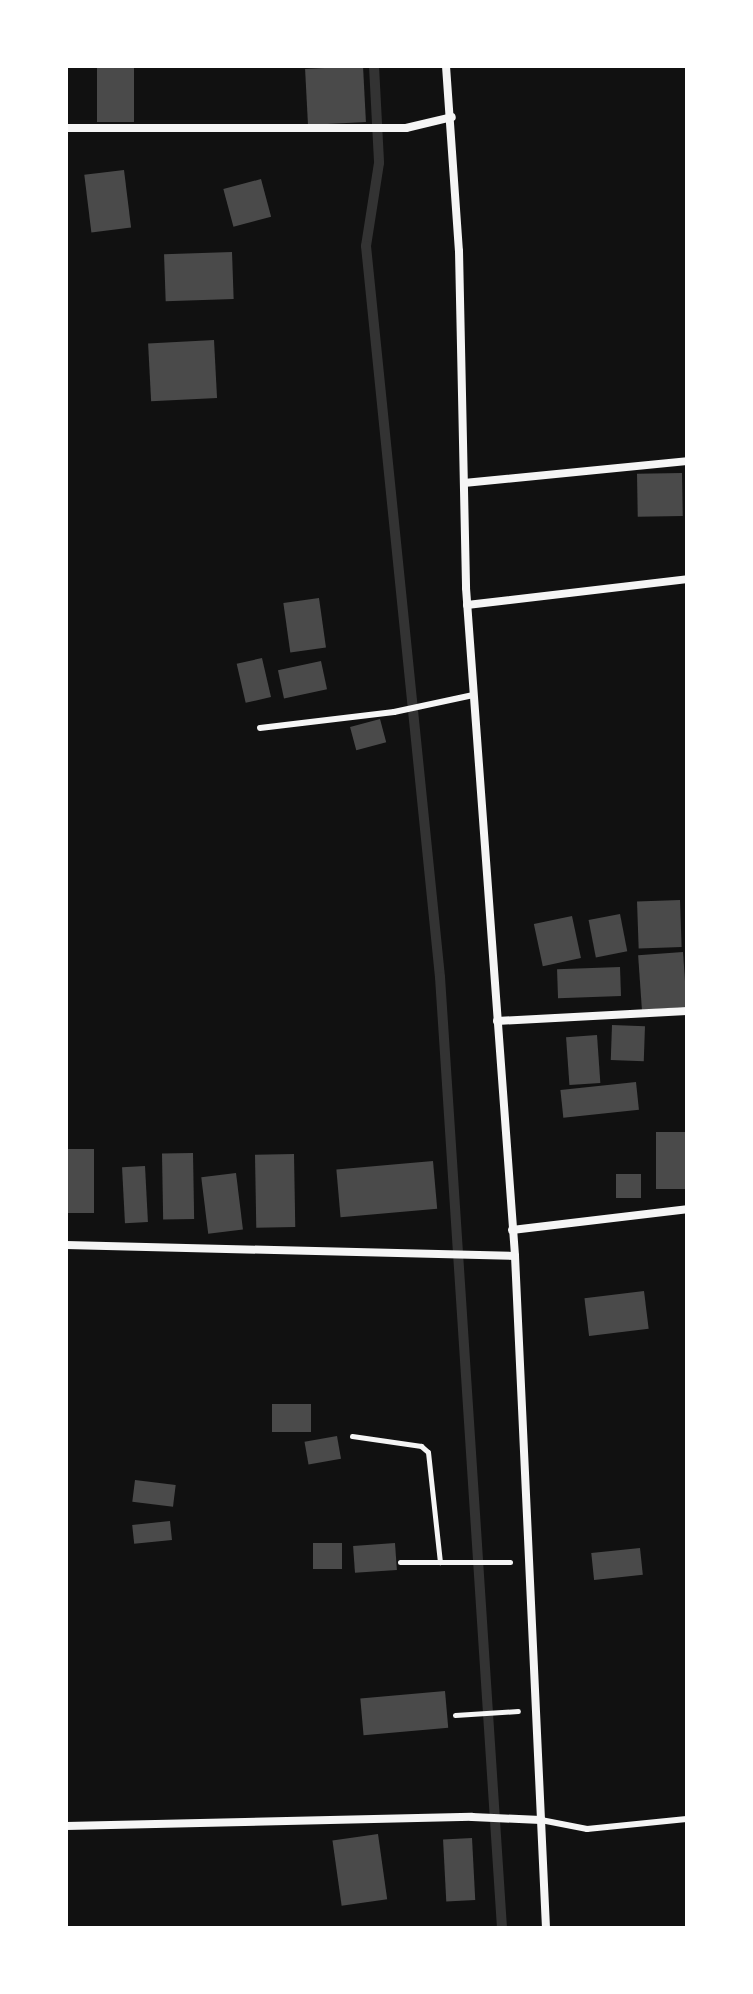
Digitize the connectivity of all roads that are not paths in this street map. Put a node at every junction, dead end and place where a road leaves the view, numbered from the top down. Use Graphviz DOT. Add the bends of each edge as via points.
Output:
graph roads {
  1 [pos="446,66"];
  2 [pos="452,117"];
  3 [pos="66,128"];
  4 [pos="687,461"];
  5 [pos="464,483"];
  6 [pos="687,579"];
  7 [pos="467,605"];
  8 [pos="473,695"];
  9 [pos="260,728"];
  10 [pos="687,1011"];
  11 [pos="497,1021"];
  12 [pos="687,1209"];
  13 [pos="512,1230"];
  14 [pos="66,1245"];
  15 [pos="515,1256"];
  16 [pos="687,1819"];
  17 [pos="541,1820"];
  18 [pos="66,1826"];
  19 [pos="546,1928"];
  1 -- 2 [label="street"];
  2 -- 3 [label="street" via="406,128"];
  2 -- 5 [label="street"];
  4 -- 5 [label="street"];
  5 -- 7 [label="street"];
  6 -- 7 [label="street"];
  7 -- 8 [label="street"];
  8 -- 9 [label="lane" via="394,712"];
  8 -- 11 [label="street"];
  10 -- 11 [label="street"];
  11 -- 13 [label="street"];
  12 -- 13 [label="street"];
  13 -- 15 [label="street"];
  14 -- 15 [label="street"];
  15 -- 17 [label="street"];
  16 -- 17 [label="lane" via="587,1829"];
  17 -- 18 [label="street"];
  17 -- 19 [label="street"];
}
